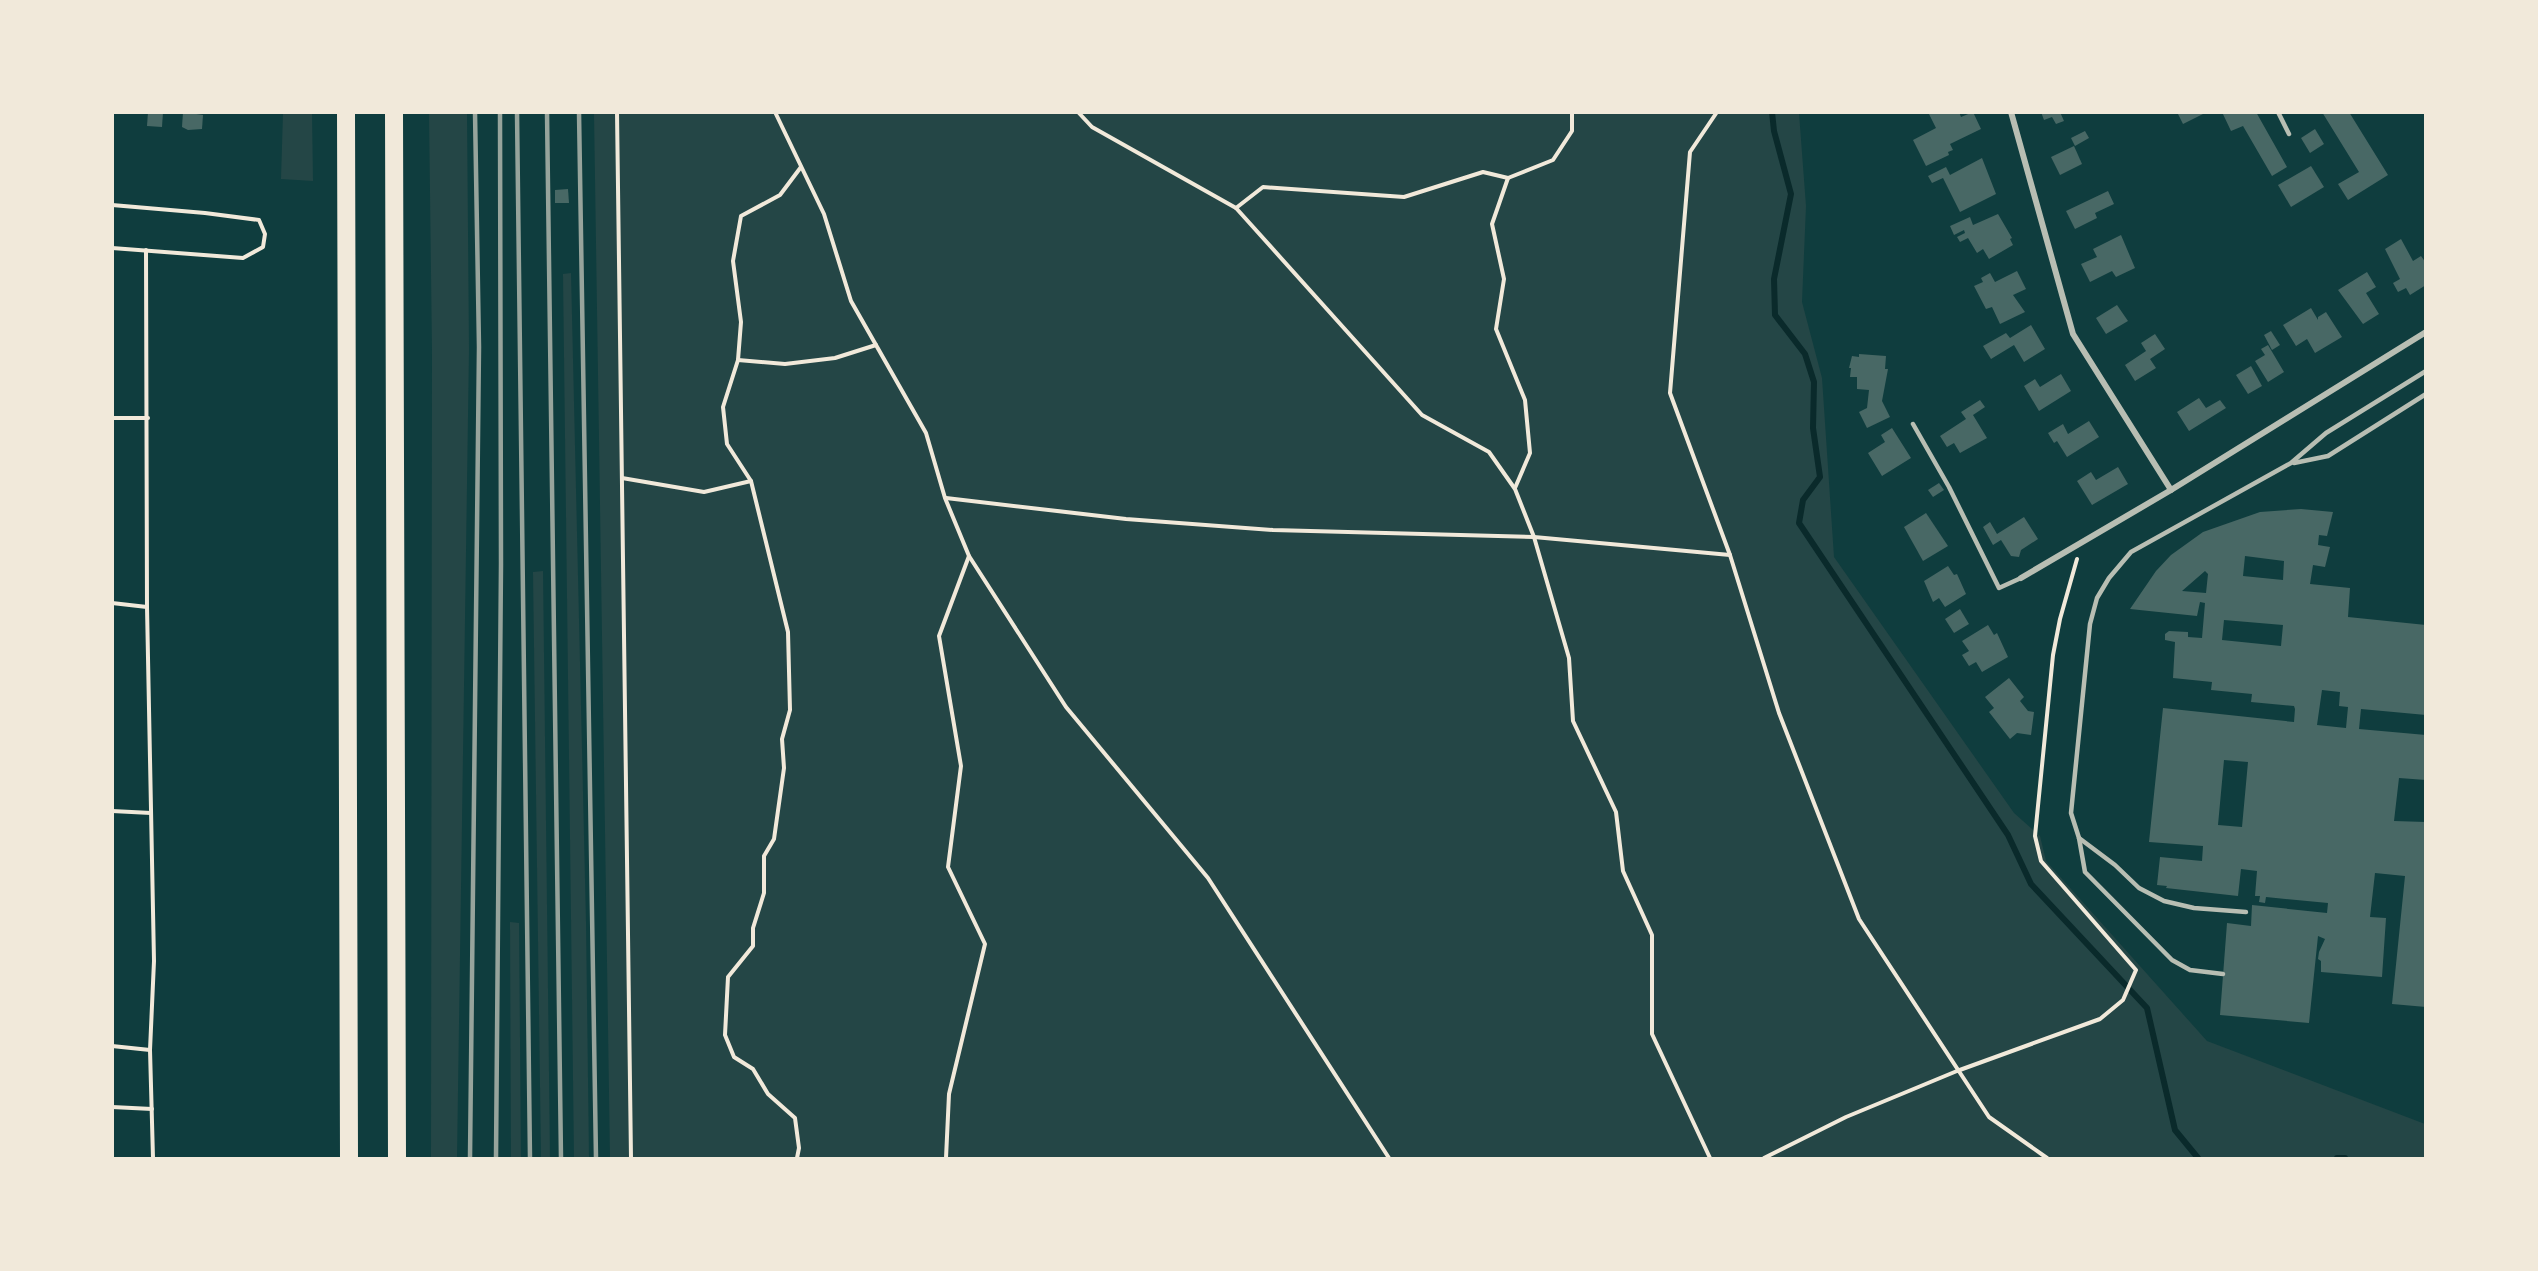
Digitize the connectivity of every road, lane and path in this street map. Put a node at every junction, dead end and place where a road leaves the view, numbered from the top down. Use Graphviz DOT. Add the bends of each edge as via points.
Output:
graph roads {
  1 [pos="345,112"];
  2 [pos="394,112"];
  3 [pos="617,112"];
  4 [pos="775,112"];
  5 [pos="1078,112"];
  6 [pos="1572,112"];
  7 [pos="2011,112"];
  8 [pos="2277,112"];
  9 [pos="1716,113"];
  10 [pos="2289,134"];
  11 [pos="801,167"];
  12 [pos="1508,178"];
  13 [pos="112,205"];
  14 [pos="1236,208"];
  15 [pos="112,248"];
  16 [pos="146,250"];
  17 [pos="2426,332"];
  18 [pos="876,345"];
  19 [pos="738,360"];
  20 [pos="2426,371"];
  21 [pos="2426,394"];
  22 [pos="112,418"];
  23 [pos="148,418"];
  24 [pos="1913,424"];
  25 [pos="2291,463"];
  26 [pos="622,478"];
  27 [pos="751,481"];
  28 [pos="1515,489"];
  29 [pos="2171,490"];
  30 [pos="945,498"];
  31 [pos="1534,537"];
  32 [pos="1730,555"];
  33 [pos="969,556"];
  34 [pos="2021,578"];
  35 [pos="112,603"];
  36 [pos="147,607"];
  37 [pos="112,811"];
  38 [pos="151,813"];
  39 [pos="2079,838"];
  40 [pos="2246,912"];
  41 [pos="2134,974"];
  42 [pos="2223,974"];
  43 [pos="112,1046"];
  44 [pos="150,1050"];
  45 [pos="1957,1071"];
  46 [pos="112,1107"];
  47 [pos="152,1109"];
  48 [pos="153,1158"];
  49 [pos="349,1158"];
  50 [pos="397,1158"];
  51 [pos="631,1158"];
  52 [pos="797,1158"];
  53 [pos="946,1158"];
  54 [pos="1389,1158"];
  55 [pos="1710,1158"];
  56 [pos="1764,1158"];
  57 [pos="2047,1158"];
  1 -- 49 [label="highway"];
  2 -- 50 [label="highway"];
  3 -- 26 [label="path"];
  4 -- 11 [label="path"];
  5 -- 14 [label="path" via="1092,127"];
  6 -- 12 [label="path" via="1572,131 1553,160"];
  7 -- 29 [label="street" via="2073,334"];
  8 -- 10 [label="lane"];
  9 -- 32 [label="path" via="1690,152 1670,393"];
  11 -- 18 [label="path" via="824,214 852,301"];
  11 -- 19 [label="path" via="780,195 741,216 734,261 741,322"];
  12 -- 14 [label="path" via="1483,172 1404,196 1263,187"];
  12 -- 28 [label="path" via="1492,224 1504,279 1496,329 1525,400 1530,453"];
  13 -- 16 [label="path" via="259,220 265,234 263,247 243,258"];
  14 -- 28 [label="path" via="1422,415 1489,452"];
  15 -- 16 [label="path"];
  16 -- 23 [label="path"];
  17 -- 29 [label="street"];
  18 -- 19 [label="path" via="835,358 785,364"];
  18 -- 30 [label="path" via="926,434"];
  19 -- 27 [label="path" via="723,407 727,444"];
  20 -- 25 [label="lane" via="2326,434"];
  21 -- 25 [label="lane" via="2328,456"];
  22 -- 23 [label="path"];
  23 -- 36 [label="path"];
  24 -- 34 [label="lane" via="1999,588"];
  25 -- 39 [label="lane" via="2131,552 2097,598 2090,624 2071,813"];
  26 -- 27 [label="path" via="704,492"];
  26 -- 51 [label="path"];
  27 -- 52 [label="path" via="788,632 790,710 782,739 784,768 774,838 764,856 764,893 753,928 753,946 728,977 725,1035 734,1057 753,1069 768,1094 795,1118"];
  28 -- 31 [label="path"];
  29 -- 34 [label="street"];
  30 -- 31 [label="path" via="1126,519 1262,529"];
  30 -- 33 [label="path"];
  31 -- 32 [label="path"];
  31 -- 55 [label="path" via="1569,658 1574,721 1616,812 1623,872 1652,934 1652,1034"];
  32 -- 45 [label="path" via="1779,713 1859,919"];
  33 -- 53 [label="path" via="939,636 961,766 948,867 985,944 949,1094"];
  33 -- 54 [label="path" via="1066,708 1208,878"];
  35 -- 36 [label="path"];
  36 -- 38 [label="path"];
  37 -- 38 [label="path"];
  38 -- 44 [label="path" via="154,961"];
  39 -- 40 [label="lane" via="2139,888 2164,901"];
  39 -- 42 [label="lane" via="2085,872 2172,960 2190,970"];
  41 -- 45 [label="path" via="2123,1000 2100,1019"];
  43 -- 44 [label="path"];
  44 -- 47 [label="path"];
  45 -- 56 [label="path" via="1846,1117"];
  45 -- 57 [label="path" via="1989,1117"];
  46 -- 47 [label="path"];
  47 -- 48 [label="path"];
}
